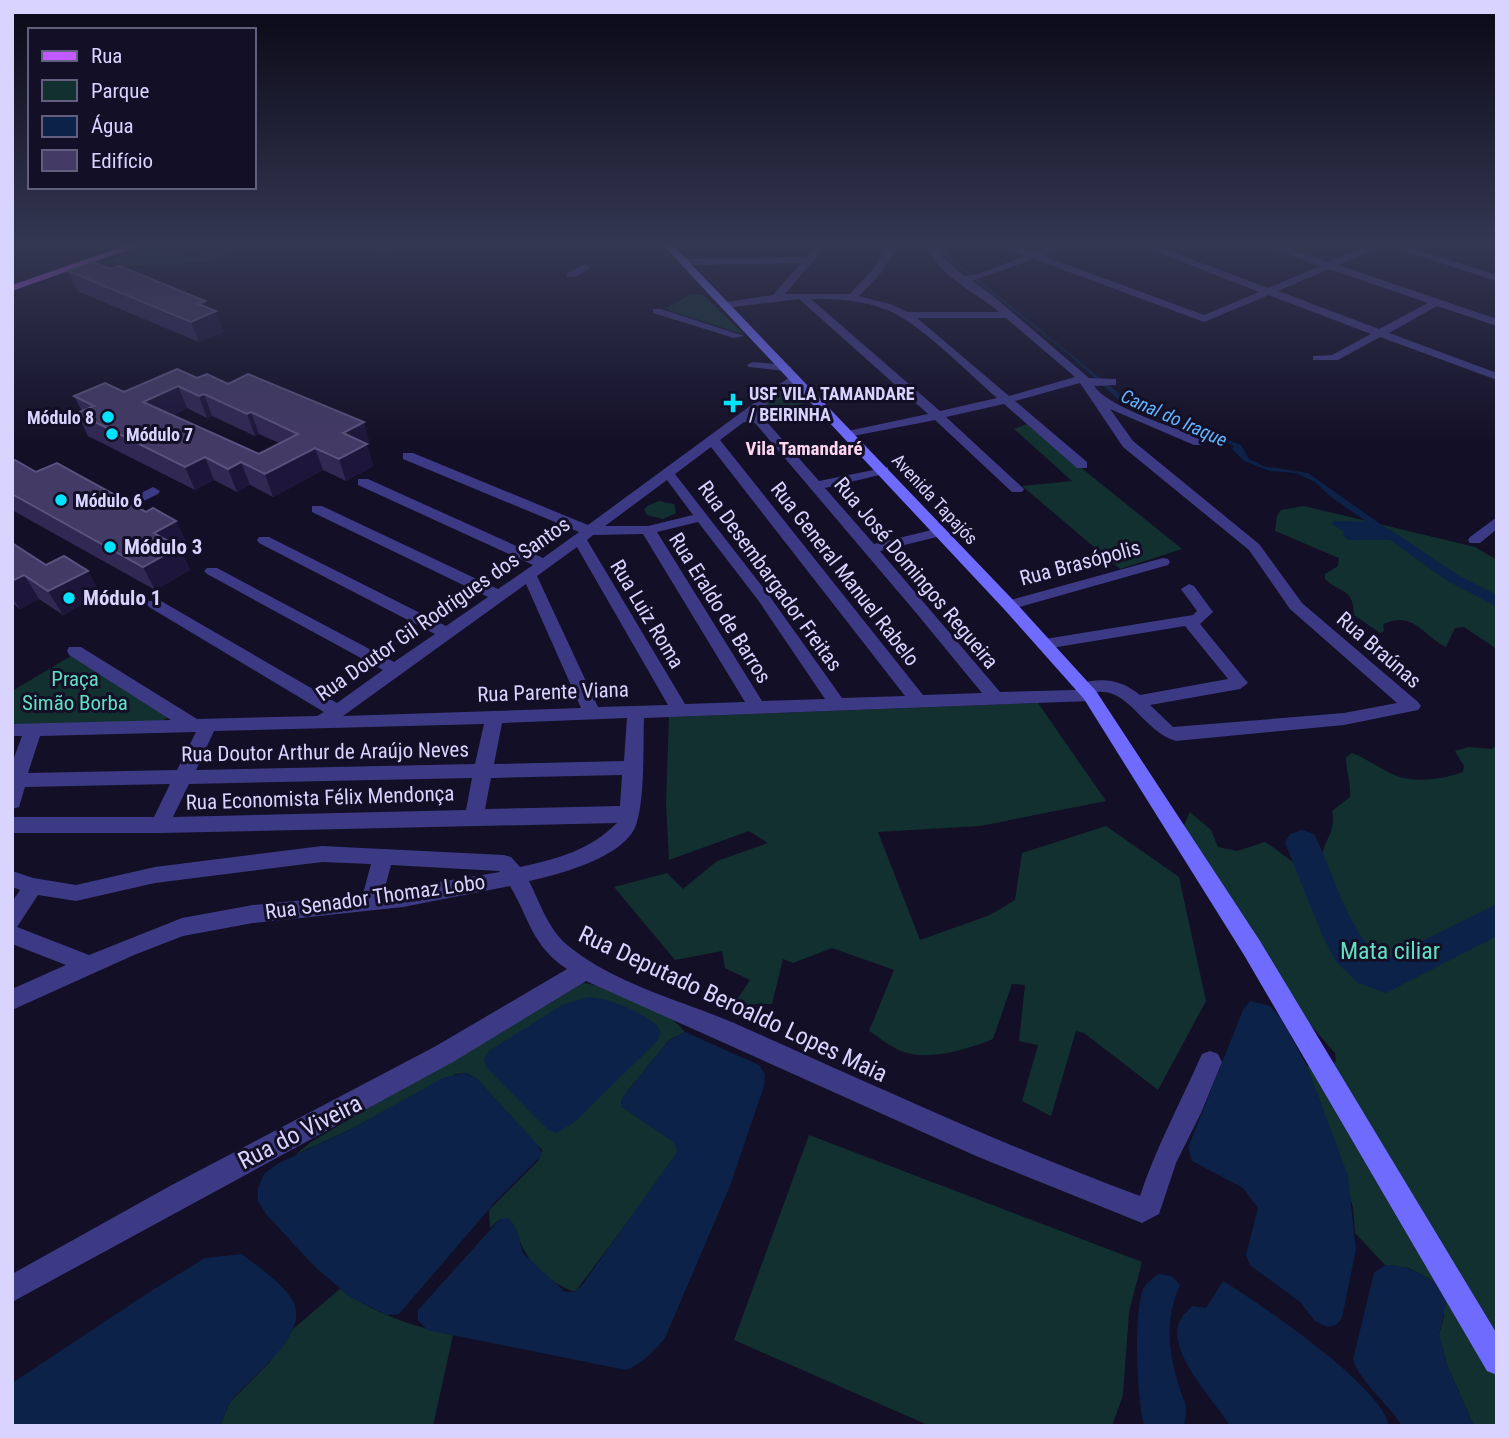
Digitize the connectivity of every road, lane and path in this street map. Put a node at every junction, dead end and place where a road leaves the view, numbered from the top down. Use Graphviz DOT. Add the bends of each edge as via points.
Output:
graph roads {
  1 [pos="729,310"];
  2 [pos="819,310"];
  3 [pos="894,310"];
  4 [pos="1003,310"];
  5 [pos="1180,310"];
  6 [pos="1226,310"];
  7 [pos="1320,310"];
  8 [pos="1421,310"];
  9 [pos="1460,310"];
  10 [pos="657,311"];
  11 [pos="904,315"];
  12 [pos="1008,315"];
  13 [pos="1497,323"];
  14 [pos="1379,332"];
  15 [pos="745,336"];
  16 [pos="1317,358"];
  17 [pos="753,365"];
  18 [pos="790,373"];
  19 [pos="1497,377"];
  20 [pos="1110,381"];
  21 [pos="1090,385"];
  22 [pos="1007,400"];
  23 [pos="821,406"];
  24 [pos="754,415"];
  25 [pos="936,416"];
  26 [pos="847,435"];
  27 [pos="712,439"];
  28 [pos="1199,442"];
  29 [pos="408,456"];
  30 [pos="1082,465"];
  31 [pos="883,470"];
  32 [pos="668,473"];
  33 [pos="363,482"];
  34 [pos="814,485"];
  35 [pos="1017,489"];
  36 [pos="153,491"];
  37 [pos="122,506"];
  38 [pos="317,509"];
  39 [pos="702,517"];
  40 [pos="1495,525"];
  41 [pos="648,530"];
  42 [pos="940,532"];
  43 [pos="584,535"];
  44 [pos="264,540"];
  45 [pos="1475,540"];
  46 [pos="871,549"];
  47 [pos="1163,562"];
  48 [pos="544,564"];
  49 [pos="212,571"];
  50 [pos="529,575"];
  51 [pos="1189,589"];
  52 [pos="499,596"];
  53 [pos="155,604"];
  54 [pos="1009,605"];
  55 [pos="1189,621"];
  56 [pos="446,633"];
  57 [pos="1045,644"];
  58 [pos="75,651"];
  59 [pos="395,670"];
  60 [pos="1087,692"];
  61 [pos="995,698"];
  62 [pos="918,701"];
  63 [pos="1136,702"];
  64 [pos="838,705"];
  65 [pos="757,707"];
  66 [pos="680,710"];
  67 [pos="338,711"];
  68 [pos="636,713"];
  69 [pos="593,714"];
  70 [pos="495,717"];
  71 [pos="322,722"];
  72 [pos="201,726"];
  73 [pos="12,730"];
  74 [pos="33,731"];
  75 [pos="632,768"];
  76 [pos="483,771"];
  77 [pos="183,778"];
  78 [pos="19,780"];
  79 [pos="12,802"];
  80 [pos="629,813"];
  81 [pos="474,816"];
  82 [pos="12,825"];
  83 [pos="159,825"];
  84 [pos="383,856"];
  85 [pos="518,876"];
  86 [pos="23,883"];
  87 [pos="371,902"];
  88 [pos="12,920"];
  89 [pos="12,934"];
  90 [pos="89,965"];
  91 [pos="585,970"];
  92 [pos="12,1000"];
  93 [pos="1210,1062"];
  94 [pos="12,1289"];
  95 [pos="1497,1361"];
  1 -- 15 [label="main road, Avenida Tapajós"];
  2 -- 25 [label="street"];
  3 -- 11 [label="street"];
  4 -- 12 [label="street"];
  5 -- 6 [label="street" via="1204,319"];
  7 -- 14 [label="street"];
  8 -- 14 [label="street"];
  9 -- 13 [label="street"];
  10 -- 15 [label="street"];
  11 -- 12 [label="street"];
  11 -- 22 [label="street"];
  12 -- 21 [label="street"];
  14 -- 16 [label="street" via="1334,358"];
  14 -- 19 [label="street"];
  15 -- 18 [label="main road, Avenida Tapajós"];
  17 -- 18 [label="street"];
  18 -- 23 [label="main road, Avenida Tapajós"];
  18 -- 24 [label="street, Rua Doutor Gil Rodrigues dos Santos"];
  20 -- 21 [label="street"];
  21 -- 22 [label="street"];
  21 -- 28 [label="street" via="1127,413"];
  21 -- 63 [label="street, Rua Braúnas" via="1128,444 1254,547 1296,607 1412,706 1344,719 1176,736 1165,732"];
  22 -- 25 [label="street"];
  22 -- 30 [label="street"];
  23 -- 24 [label="street, Rua Doutor Gil Rodrigues dos Santos"];
  23 -- 26 [label="main road, Avenida Tapajós"];
  24 -- 27 [label="street, Rua Doutor Gil Rodrigues dos Santos" via="731,424"];
  24 -- 34 [label="street, Rua José Domingos Regueira"];
  25 -- 26 [label="street"];
  25 -- 35 [label="street"];
  26 -- 31 [label="main road, Avenida Tapajós"];
  27 -- 32 [label="street, Rua Doutor Gil Rodrigues dos Santos"];
  27 -- 62 [label="street, Rua General Manuel Rabelo"];
  29 -- 43 [label="street"];
  31 -- 34 [label="street"];
  31 -- 42 [label="main road, Avenida Tapajós"];
  32 -- 39 [label="street, Rua Desembargador Freitas"];
  32 -- 43 [label="street, Rua Doutor Gil Rodrigues dos Santos"];
  33 -- 48 [label="street"];
  34 -- 46 [label="street, Rua José Domingos Regueira"];
  36 -- 37 [label="street"];
  38 -- 52 [label="street"];
  39 -- 41 [label="street, Rua Doutor Gil Rodrigues dos Santos"];
  39 -- 64 [label="street, Rua Desembargador Freitas"];
  40 -- 45 [label="street"];
  41 -- 43 [label="street, Rua Doutor Gil Rodrigues dos Santos"];
  41 -- 65 [label="street, Rua Eraldo de Barros"];
  42 -- 46 [label="street"];
  42 -- 54 [label="main road, Avenida Tapajós"];
  43 -- 48 [label="street, Rua Doutor Gil Rodrigues dos Santos"];
  43 -- 66 [label="street, Rua Luiz Roma"];
  44 -- 56 [label="street"];
  46 -- 61 [label="street, Rua José Domingos Regueira"];
  47 -- 54 [label="street, Rua Brasópolis"];
  48 -- 50 [label="street, Rua Doutor Gil Rodrigues dos Santos"];
  49 -- 59 [label="street"];
  50 -- 52 [label="street, Rua Doutor Gil Rodrigues dos Santos"];
  50 -- 69 [label="street"];
  51 -- 55 [label="street" via="1205,612"];
  52 -- 56 [label="street, Rua Doutor Gil Rodrigues dos Santos"];
  53 -- 67 [label="street"];
  54 -- 57 [label="main road, Avenida Tapajós"];
  55 -- 57 [label="street"];
  55 -- 63 [label="street" via="1240,680 1235,685"];
  56 -- 59 [label="street, Rua Doutor Gil Rodrigues dos Santos"];
  57 -- 60 [label="main road, Avenida Tapajós"];
  58 -- 72 [label="street"];
  59 -- 67 [label="street, Rua Doutor Gil Rodrigues dos Santos"];
  60 -- 61 [label="street, Rua Parente Viana"];
  60 -- 63 [label="street, Rua Braúnas" via="1111,685"];
  60 -- 95 [label="main road, Avenida Tapajós" via="1252,948"];
  61 -- 62 [label="street, Rua Parente Viana"];
  62 -- 64 [label="street, Rua Parente Viana"];
  64 -- 65 [label="street, Rua Parente Viana"];
  65 -- 66 [label="street, Rua Parente Viana"];
  66 -- 68 [label="street, Rua Parente Viana"];
  67 -- 71 [label="street, Rua Doutor Gil Rodrigues dos Santos"];
  68 -- 69 [label="street, Rua Parente Viana"];
  68 -- 75 [label="street"];
  69 -- 70 [label="street, Rua Parente Viana"];
  70 -- 71 [label="street, Rua Parente Viana"];
  70 -- 76 [label="street"];
  71 -- 72 [label="street, Rua Parente Viana"];
  72 -- 74 [label="street, Rua Parente Viana"];
  72 -- 77 [label="street"];
  73 -- 74 [label="street, Rua Parente Viana"];
  74 -- 78 [label="street"];
  75 -- 76 [label="street, Rua Doutor Arthur de Araújo Neves"];
  75 -- 80 [label="street"];
  76 -- 77 [label="street, Rua Doutor Arthur de Araújo Neves"];
  76 -- 81 [label="street"];
  77 -- 78 [label="street, Rua Doutor Arthur de Araújo Neves"];
  77 -- 83 [label="street"];
  78 -- 79 [label="street"];
  80 -- 81 [label="street, Rua Economista Félix Mendonça"];
  80 -- 85 [label="street, Rua Senador Thomaz Lobo" via="626,825 595,851 573,863"];
  81 -- 83 [label="street, Rua Economista Félix Mendonça"];
  82 -- 83 [label="street, Rua Economista Félix Mendonça"];
  84 -- 85 [label="street" via="495,861"];
  84 -- 86 [label="street" via="322,854 156,875 84,893"];
  84 -- 87 [label="street"];
  85 -- 87 [label="street, Rua Senador Thomaz Lobo"];
  85 -- 91 [label="street, Rua Deputado Beroaldo Lopes Maia" via="537,926 560,953"];
  86 -- 88 [label="street"];
  87 -- 90 [label="street, Rua Senador Thomaz Lobo" via="211,920 157,936"];
  89 -- 90 [label="street"];
  90 -- 92 [label="street, Rua Senador Thomaz Lobo"];
  91 -- 93 [label="street, Rua Deputado Beroaldo Lopes Maia" via="921,1122 1146,1210"];
  91 -- 94 [label="street, Rua do Viveira" via="508,1019 338,1114 201,1183"];
}
